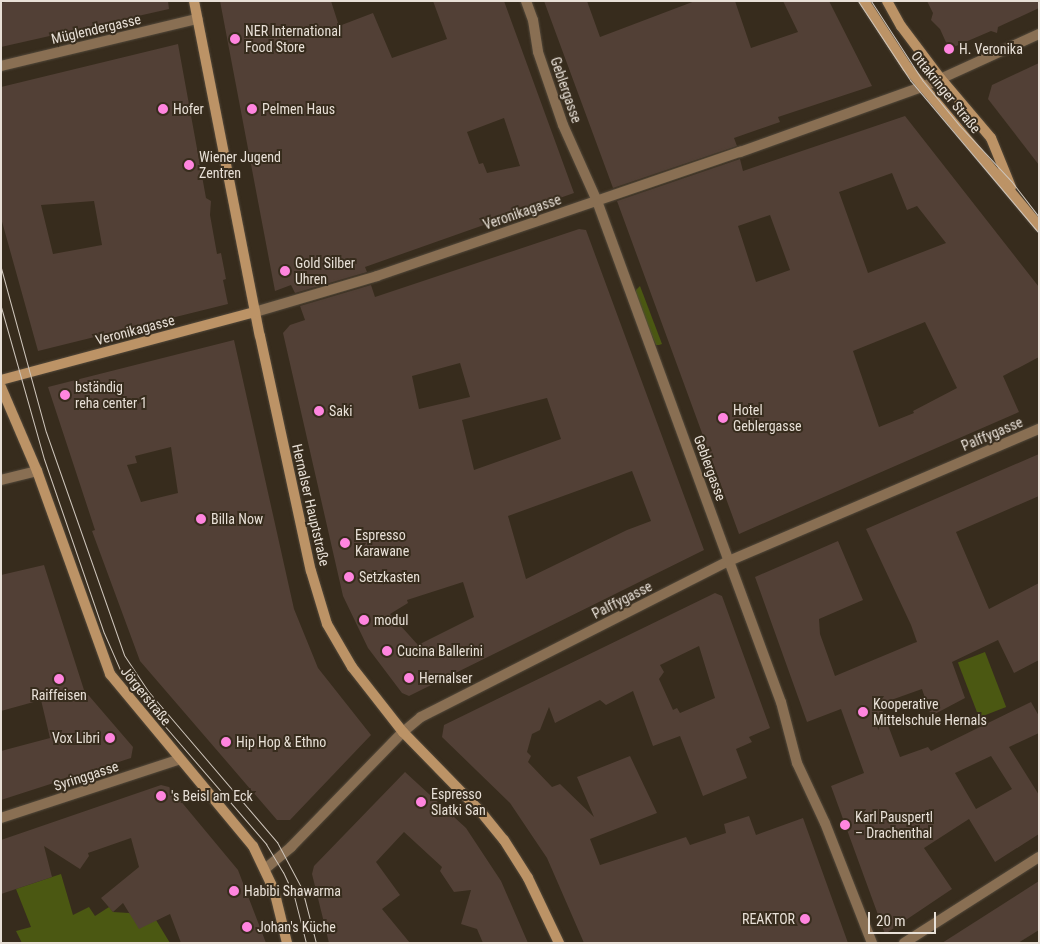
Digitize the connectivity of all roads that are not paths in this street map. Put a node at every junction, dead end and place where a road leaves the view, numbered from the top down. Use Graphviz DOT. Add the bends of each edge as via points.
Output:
graph roads {
  1 [pos="194,1"];
  2 [pos="526,1"];
  3 [pos="864,1"];
  4 [pos="887,1"];
  5 [pos="197,19"];
  6 [pos="1039,34"];
  7 [pos="1,66"];
  8 [pos="941,79"];
  9 [pos="923,87"];
  10 [pos="1014,194"];
  11 [pos="596,201"];
  12 [pos="1039,226"];
  13 [pos="255,312"];
  14 [pos="1,380"];
  15 [pos="1,387"];
  16 [pos="1039,429"];
  17 [pos="36,471"];
  18 [pos="1,480"];
  19 [pos="729,561"];
  20 [pos="403,732"];
  21 [pos="180,759"];
  22 [pos="1,818"];
  23 [pos="1039,857"];
  24 [pos="265,869"];
  25 [pos="287,943"];
  26 [pos="559,943"];
  27 [pos="872,943"];
  28 [pos="904,943"];
  1 -- 5 [label="main road, Hernalser Hauptstraße"];
  2 -- 11 [label="street, Geblergasse" via="538,52 562,124"];
  3 -- 9 [label="main road, Ottakringer Straße"];
  4 -- 8 [label="main road, Ottakringer Straße" via="901,26"];
  5 -- 7 [label="street, Müglendergasse"];
  5 -- 13 [label="main road, Hernalser Hauptstraße"];
  6 -- 8 [label="street, Veronikagasse"];
  8 -- 9 [label="street, Veronikagasse"];
  8 -- 10 [label="main road, Ottakringer Straße" via="991,138"];
  9 -- 10 [label="main road, Ottakringer Straße"];
  9 -- 11 [label="street, Veronikagasse"];
  10 -- 12 [label="main road, Ottakringer Straße"];
  11 -- 13 [label="street, Veronikagasse" via="377,276"];
  11 -- 19 [label="street, Geblergasse"];
  13 -- 14 [label="main road, Veronikagasse"];
  13 -- 20 [label="main road, Hernalser Hauptstraße" via="311,571 327,624 352,667"];
  15 -- 17 [label="main road, Jörgerstraße"];
  16 -- 19 [label="street, Palffygasse"];
  17 -- 18 [label="street"];
  17 -- 21 [label="main road, Jörgerstraße" via="110,674"];
  19 -- 20 [label="street, Palffygasse" via="421,717"];
  19 -- 27 [label="street, Geblergasse" via="781,702 797,763 825,823"];
  20 -- 24 [label="street, Palffygasse" via="291,847"];
  20 -- 26 [label="main road, Hernalser Hauptstraße" via="504,840 528,878"];
  21 -- 22 [label="street, Syringgasse"];
  21 -- 24 [label="main road, Jörgerstraße" via="253,846"];
  23 -- 28 [label="street"];
  24 -- 25 [label="main road, Jörgerstraße" via="279,905"];
}
